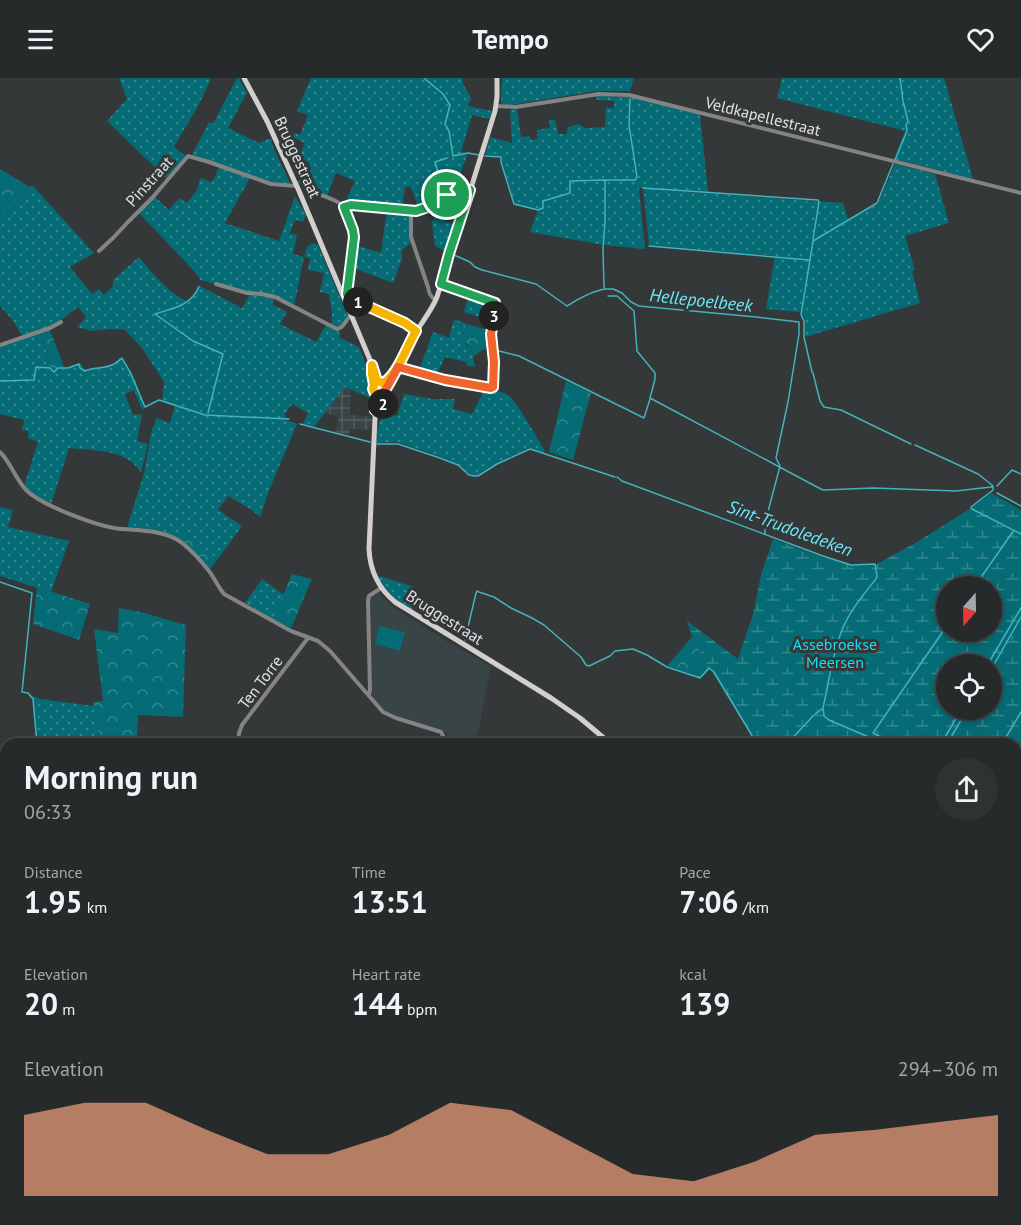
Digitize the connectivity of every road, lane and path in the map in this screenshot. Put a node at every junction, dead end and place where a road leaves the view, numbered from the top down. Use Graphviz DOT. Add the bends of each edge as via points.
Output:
graph roads {
  1 [pos="244,78"];
  2 [pos="497,78"];
  3 [pos="496,106"];
  4 [pos="296,186"];
  5 [pos="308,190"];
  6 [pos="470,190"];
  7 [pos="1021,193"];
  8 [pos="344,207"];
  9 [pos="411,211"];
  10 [pos="99,251"];
  11 [pos="216,284"];
  12 [pos="440,284"];
  13 [pos="436,299"];
  14 [pos="351,316"];
  15 [pos="61,322"];
  16 [pos="416,331"];
  17 [pos="0,345"];
  18 [pos="398,367"];
  19 [pos="380,388"];
  20 [pos="376,412"];
  21 [pos="0,452"];
  22 [pos="381,588"];
  23 [pos="308,639"];
  24 [pos="369,694"];
  25 [pos="238,738"];
  26 [pos="443,738"];
  27 [pos="603,738"];
  1 -- 4 [label="main road, Bruggestraat"];
  2 -- 3 [label="main road"];
  3 -- 6 [label="main road"];
  3 -- 7 [label="street, Veldkapellestraat" via="629,94"];
  4 -- 10 [label="street, Pinstraat" via="271,184 188,156"];
  4 -- 14 [label="main road, Bruggestraat"];
  5 -- 8 [label="street"];
  6 -- 9 [label="street" via="453,192 425,208"];
  6 -- 12 [label="main road"];
  8 -- 9 [label="street"];
  8 -- 16 [label="street" via="354,237 348,296"];
  9 -- 13 [label="street" via="411,237 429,293"];
  11 -- 14 [label="street" via="275,297 337,329"];
  12 -- 13 [label="main road"];
  12 -- 18 [label="street" via="495,303 493,387 445,380"];
  13 -- 16 [label="main road"];
  14 -- 19 [label="main road, Bruggestraat"];
  15 -- 17 [label="street"];
  16 -- 18 [label="main road"];
  18 -- 19 [label="main road" via="392,381"];
  19 -- 20 [label="main road, Bruggestraat"];
  19 -- 20 [label="street" via="386,397 381,412"];
  20 -- 22 [label="main road, Bruggestraat" via="369,549 371,566"];
  21 -- 23 [label="street" via="23,487 40,500 99,525 157,532 174,538 209,571 224,594"];
  22 -- 24 [label="street" via="368,601"];
  22 -- 27 [label="main road, Bruggestraat" via="401,606 538,689"];
  23 -- 24 [label="street" via="326,647"];
  23 -- 25 [label="street, Ten Torre" via="242,725"];
  24 -- 26 [label="street" via="383,712 441,732"];
}
